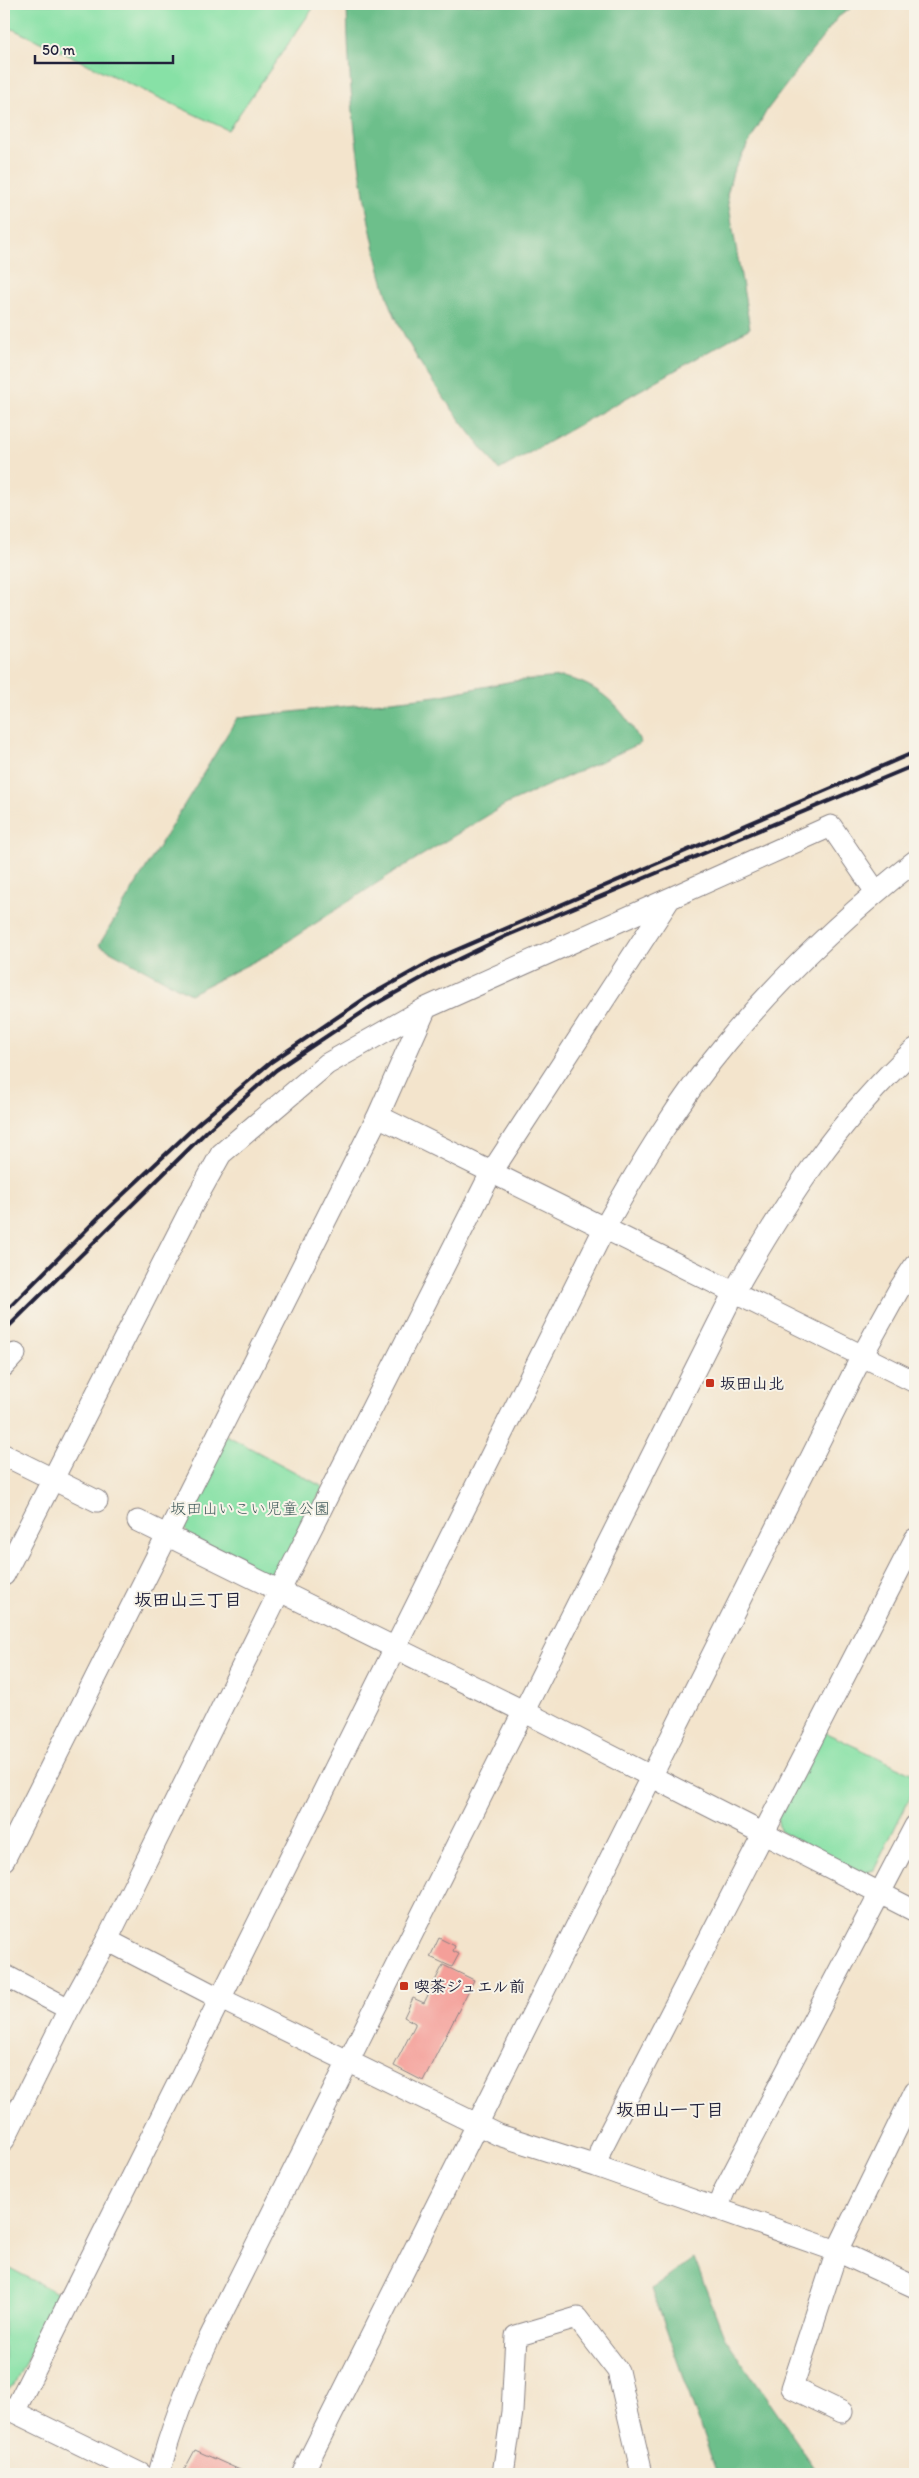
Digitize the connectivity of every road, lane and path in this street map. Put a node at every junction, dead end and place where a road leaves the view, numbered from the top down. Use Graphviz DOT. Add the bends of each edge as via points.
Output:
graph roads {
  1 [pos="915,861"];
  2 [pos="876,892"];
  3 [pos="669,900"];
  4 [pos="426,1008"];
  5 [pos="915,1049"];
  6 [pos="378,1116"];
  7 [pos="491,1173"];
  8 [pos="604,1229"];
  9 [pos="915,1265"];
  10 [pos="734,1292"];
  11 [pos="862,1356"];
  12 [pos="915,1382"];
  13 [pos="4,1455"];
  14 [pos="52,1480"];
  15 [pos="97,1501"];
  16 [pos="138,1521"];
  17 [pos="167,1535"];
  18 [pos="915,1539"];
  19 [pos="4,1575"];
  20 [pos="280,1590"];
  21 [pos="394,1648"];
  22 [pos="525,1712"];
  23 [pos="650,1776"];
  24 [pos="915,1826"];
  25 [pos="765,1834"];
  26 [pos="4,1860"];
  27 [pos="881,1893"];
  28 [pos="915,1911"];
  29 [pos="108,1940"];
  30 [pos="4,1975"];
  31 [pos="219,1998"];
  32 [pos="69,2009"];
  33 [pos="347,2062"];
  34 [pos="915,2091"];
  35 [pos="477,2125"];
  36 [pos="4,2140"];
  37 [pos="596,2166"];
  38 [pos="717,2209"];
  39 [pos="837,2251"];
  40 [pos="915,2288"];
  41 [pos="9,2409"];
  42 [pos="842,2412"];
  43 [pos="141,2474"];
  44 [pos="159,2474"];
  45 [pos="302,2474"];
  46 [pos="503,2474"];
  47 [pos="642,2474"];
  1 -- 2 [label="street"];
  2 -- 3 [label="street" via="831,826"];
  2 -- 8 [label="street" via="791,971 726,1043 636,1172"];
  3 -- 4 [label="street"];
  3 -- 7 [label="street"];
  4 -- 6 [label="street"];
  4 -- 14 [label="street" via="327,1064 221,1154"];
  5 -- 10 [label="street" via="856,1110 818,1156 788,1199"];
  6 -- 7 [label="street"];
  6 -- 17 [label="street"];
  7 -- 8 [label="street"];
  7 -- 20 [label="street"];
  8 -- 10 [label="street"];
  8 -- 21 [label="street"];
  9 -- 11 [label="street"];
  10 -- 11 [label="street"];
  10 -- 22 [label="street"];
  11 -- 12 [label="street"];
  11 -- 23 [label="street"];
  13 -- 14 [label="street"];
  14 -- 15 [label="street"];
  14 -- 19 [label="street"];
  16 -- 17 [label="street"];
  17 -- 20 [label="street"];
  17 -- 26 [label="street"];
  18 -- 25 [label="street"];
  20 -- 21 [label="street"];
  20 -- 29 [label="street"];
  21 -- 22 [label="street"];
  21 -- 31 [label="street"];
  22 -- 23 [label="street"];
  22 -- 33 [label="street"];
  23 -- 25 [label="street"];
  23 -- 35 [label="street"];
  24 -- 27 [label="street"];
  25 -- 27 [label="street"];
  25 -- 37 [label="street" via="601,2149"];
  27 -- 28 [label="street"];
  27 -- 38 [label="street" via="729,2180"];
  29 -- 31 [label="street"];
  29 -- 32 [label="street"];
  30 -- 32 [label="street"];
  31 -- 33 [label="street"];
  31 -- 41 [label="street"];
  32 -- 36 [label="street"];
  33 -- 35 [label="street"];
  33 -- 44 [label="street" via="191,2377"];
  34 -- 39 [label="street"];
  35 -- 37 [label="street" via="499,2136"];
  35 -- 45 [label="street"];
  37 -- 38 [label="street"];
  38 -- 39 [label="street"];
  39 -- 40 [label="street"];
  39 -- 42 [label="street" via="792,2388"];
  41 -- 43 [label="street"];
  46 -- 47 [label="street" via="512,2412 516,2336 577,2318 618,2371"];
}
